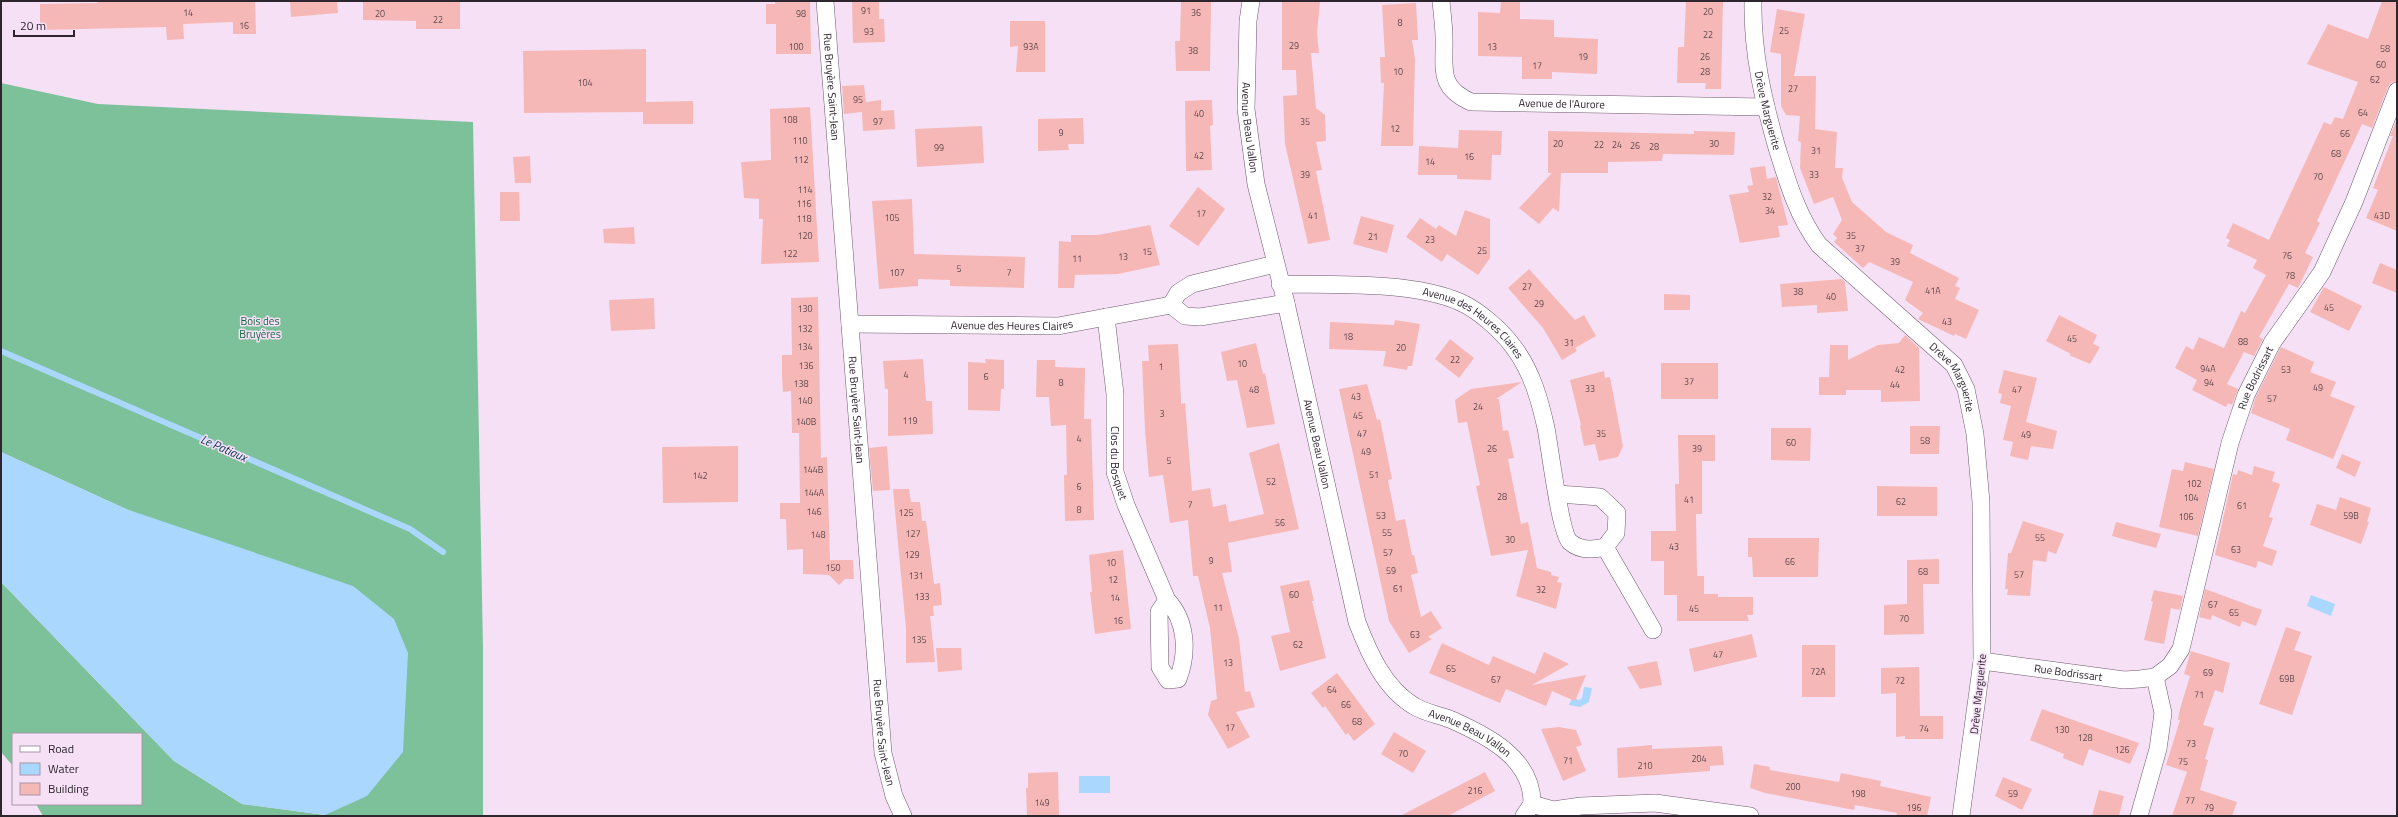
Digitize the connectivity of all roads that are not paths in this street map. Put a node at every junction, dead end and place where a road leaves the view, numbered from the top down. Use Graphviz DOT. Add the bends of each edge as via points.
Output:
graph roads {
  1 [pos="825,1"];
  2 [pos="1251,1"];
  3 [pos="1441,1"];
  4 [pos="1753,1"];
  5 [pos="2397,91"];
  6 [pos="1766,108"];
  7 [pos="1275,264"];
  8 [pos="1280,284"];
  9 [pos="1286,303"];
  10 [pos="1172,305"];
  11 [pos="1106,317"];
  12 [pos="850,324"];
  13 [pos="1558,494"];
  14 [pos="1605,547"];
  15 [pos="1167,600"];
  16 [pos="1653,630"];
  17 [pos="1982,661"];
  18 [pos="2155,677"];
  19 [pos="1528,810"];
  20 [pos="903,816"];
  21 [pos="1750,816"];
  22 [pos="1961,816"];
  23 [pos="2140,816"];
  1 -- 12 [label="street, Rue Bruyère Saint-Jean"];
  2 -- 7 [label="street, Avenue Beau Vallon" via="1248,21 1246,109 1256,184"];
  3 -- 6 [label="street, Avenue de l'Aurore" via="1443,69 1456,96 1471,102"];
  4 -- 6 [label="street, Drève Marguerite" via="1756,65"];
  5 -- 18 [label="street, Rue Bodrissart" via="2354,202 2322,272 2272,343 2246,395 2230,443 2181,649 2170,666"];
  6 -- 17 [label="street, Drève Marguerite" via="1790,190 1804,225 1819,245 1954,365 1966,389 1975,434 1981,502"];
  7 -- 8 [label="street, Avenue Beau Vallon"];
  7 -- 10 [label="street" via="1192,284 1178,293"];
  8 -- 9 [label="street, Avenue Beau Vallon"];
  8 -- 13 [label="street, Avenue des Heures Claires" via="1345,285 1432,293 1461,302 1478,314 1515,349 1531,380 1546,428"];
  9 -- 10 [label="street" via="1200,317 1185,316"];
  9 -- 19 [label="street, Avenue Beau Vallon" via="1357,622 1372,659 1392,685 1414,706 1496,742 1512,756 1533,790"];
  10 -- 11 [label="street, Avenue des Heures Claires"];
  11 -- 12 [label="street, Avenue des Heures Claires" via="1051,326"];
  11 -- 15 [label="street, Clos du Bosquet" via="1115,394 1115,472 1126,505"];
  12 -- 20 [label="street, Rue Bruyère Saint-Jean" via="883,753 894,796"];
  13 -- 14 [label="street, Avenue des Heures Claires" via="1562,526 1569,542 1581,549"];
  13 -- 14 [label="street" via="1600,497 1617,512 1616,533"];
  14 -- 16 [label="street"];
  17 -- 18 [label="street, Rue Bodrissart" via="2124,680"];
  17 -- 22 [label="street, Drève Marguerite"];
  18 -- 23 [label="street" via="2163,713 2158,749"];
  19 -- 21 [label="street" via="1655,803"];
}
